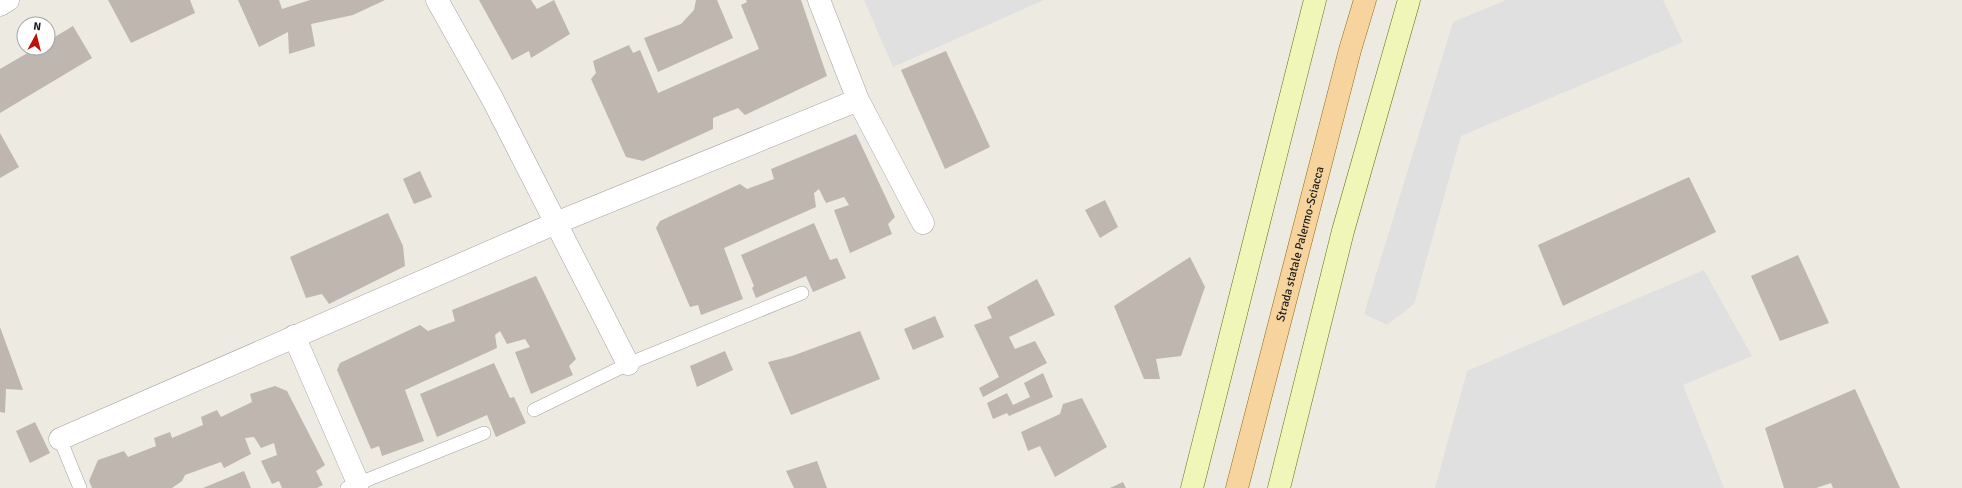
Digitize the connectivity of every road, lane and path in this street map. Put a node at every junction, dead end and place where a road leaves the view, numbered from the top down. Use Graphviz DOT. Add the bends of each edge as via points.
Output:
graph roads {
  1 [pos="8,0"];
  2 [pos="437,0"];
  3 [pos="819,0"];
  4 [pos="1315,0"];
  5 [pos="1365,0"];
  6 [pos="1409,0"];
  7 [pos="0,4"];
  8 [pos="858,100"];
  9 [pos="556,223"];
  10 [pos="923,223"];
  11 [pos="802,293"];
  12 [pos="294,336"];
  13 [pos="628,364"];
  14 [pos="534,410"];
  15 [pos="484,433"];
  16 [pos="60,439"];
  17 [pos="353,486"];
  18 [pos="80,488"];
  19 [pos="1192,488"];
  20 [pos="1237,488"];
  21 [pos="1279,488"];
  1 -- 7 [label="street"];
  2 -- 9 [label="street" via="492,98"];
  3 -- 8 [label="street"];
  4 -- 19 [label="main road"];
  5 -- 20 [label="main road, Strada statale Palermo-Sciacca"];
  6 -- 21 [label="main road" via="1343,231"];
  8 -- 9 [label="street"];
  8 -- 10 [label="street"];
  9 -- 12 [label="street"];
  9 -- 13 [label="street"];
  11 -- 13 [label="lane"];
  12 -- 16 [label="street"];
  12 -- 17 [label="street"];
  13 -- 14 [label="lane"];
  15 -- 17 [label="lane"];
  16 -- 18 [label="lane"];
}
